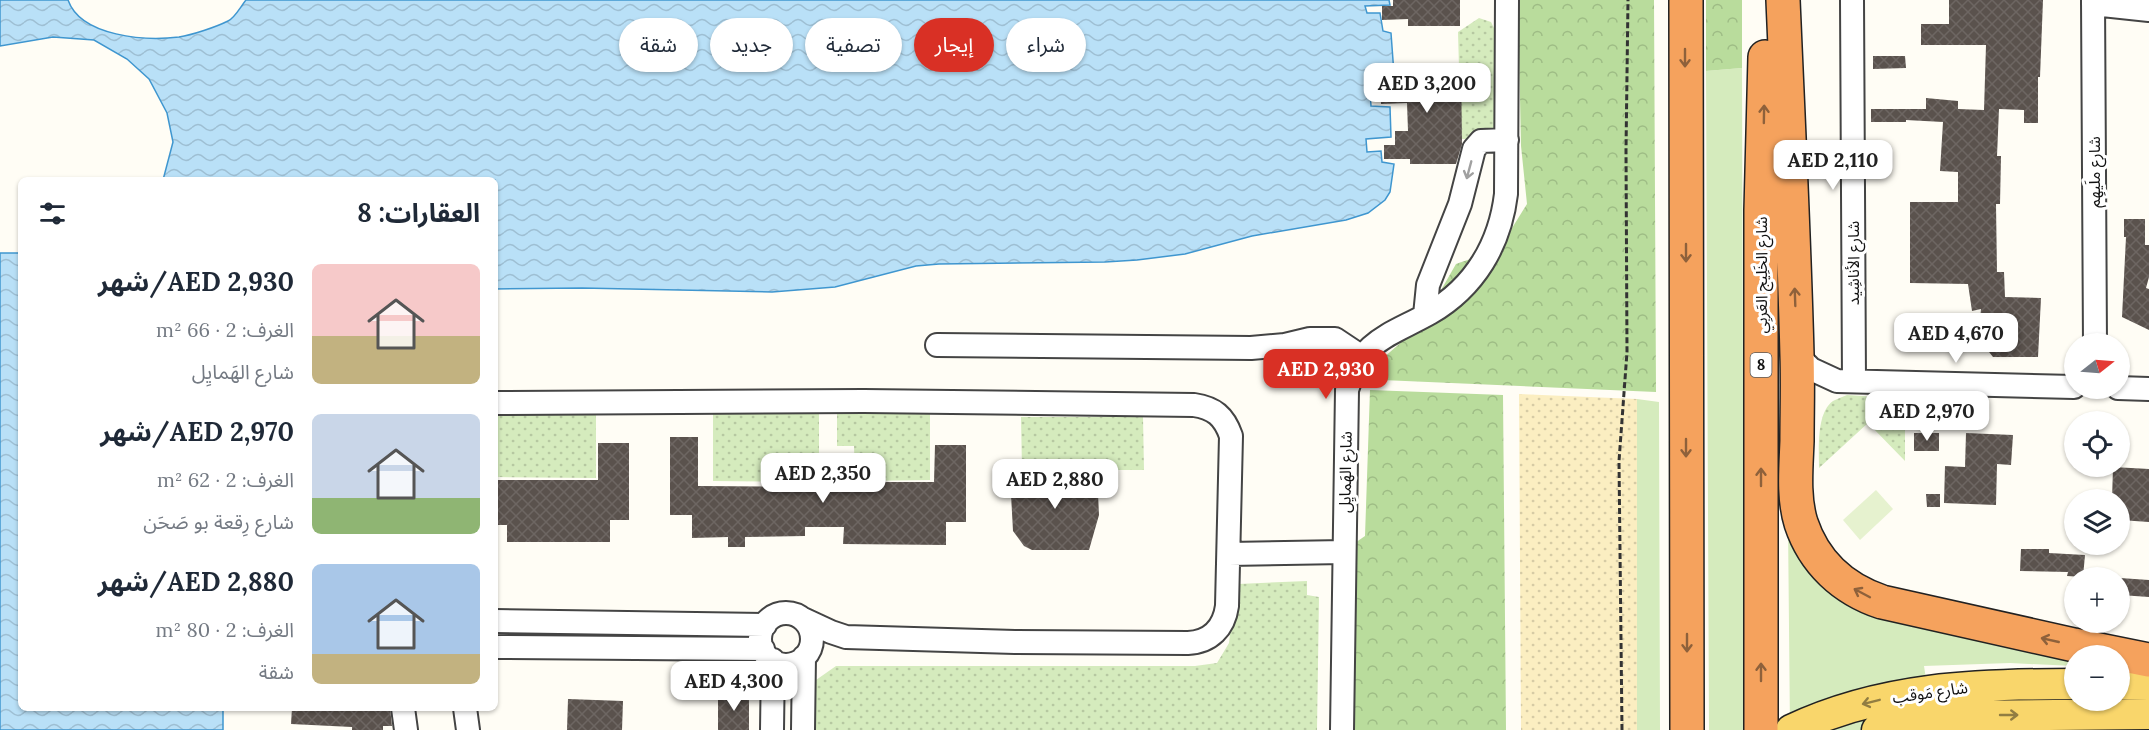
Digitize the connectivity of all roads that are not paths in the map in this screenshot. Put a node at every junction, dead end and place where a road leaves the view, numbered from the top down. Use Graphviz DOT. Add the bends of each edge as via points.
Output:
graph roads {
  1 [pos="1507,0"];
  2 [pos="1686,0"];
  3 [pos="1766,0"];
  4 [pos="1783,0"];
  5 [pos="1852,0"];
  6 [pos="2093,2"];
  7 [pos="2149,10"];
  8 [pos="1507,140"];
  9 [pos="1425,315"];
  10 [pos="2095,333"];
  11 [pos="938,345"];
  12 [pos="1797,356"];
  13 [pos="1362,357"];
  14 [pos="1845,381"];
  15 [pos="2064,387"];
  16 [pos="2130,388"];
  17 [pos="2149,389"];
  18 [pos="498,404"];
  19 [pos="1798,406"];
  20 [pos="1344,552"];
  21 [pos="1229,554"];
  22 [pos="803,619"];
  23 [pos="498,621"];
  24 [pos="765,625"];
  25 [pos="846,637"];
  26 [pos="498,647"];
  27 [pos="806,654"];
  28 [pos="768,655"];
  29 [pos="2149,660"];
  30 [pos="2064,684"];
  31 [pos="2130,684"];
  32 [pos="2149,684"];
  33 [pos="1950,701"];
  34 [pos="404,711"];
  35 [pos="2149,714"];
  36 [pos="406,730"];
  37 [pos="772,730"];
  38 [pos="803,730"];
  39 [pos="1342,730"];
  40 [pos="1687,730"];
  41 [pos="1761,730"];
  42 [pos="1791,730"];
  43 [pos="1877,730"];
  1 -- 8 [label="street, شارع الهَمايِل"];
  2 -- 40 [label="highway, one-way"];
  41 -- 3 [label="highway, شارع الخَلِيج العَربِي / 8, one-way" via="1761,222"];
  12 -- 4 [label="highway, one-way"];
  5 -- 14 [label="street, شارع الأناشِيد"];
  6 -- 7 [label="street"];
  6 -- 10 [label="street, شارع ملَيهِم"];
  8 -- 9 [label="street, شارع الهَمايِل" via="1506,194 1497,237 1464,287"];
  8 -- 9 [label="street, one-way" via="1481,141 1474,150 1456,214 1428,285"];
  9 -- 13 [label="street, شارع الهَمايِل" via="1387,334"];
  11 -- 13 [label="street" via="1251,348 1325,338 1338,340"];
  12 -- 14 [label="street" via="1811,369"];
  12 -- 19 [label="highway"];
  13 -- 20 [label="street, شارع الهَمايِل" via="1351,376 1346,405"];
  14 -- 15 [label="street"];
  14 -- 19 [label="street" via="1820,390"];
  16 -- 17 [label="street"];
  18 -- 21 [label="street" via="876,402 1207,407 1227,423 1231,435"];
  29 -- 19 [label="highway, one-way" via="1882,602 1846,585 1817,556 1800,520 1796,493"];
  20 -- 21 [label="street"];
  20 -- 39 [label="street, شارع الهَمايِل"];
  21 -- 25 [label="street" via="1223,623 1212,636 1196,643"];
  22 -- 24 [label="street" via="785,613 773,616"];
  22 -- 25 [label="street"];
  22 -- 27 [label="street" via="812,634"];
  23 -- 24 [label="street"];
  24 -- 28 [label="street" via="761,636"];
  25 -- 27 [label="street"];
  26 -- 28 [label="street"];
  27 -- 28 [label="street" via="789,664"];
  27 -- 38 [label="street"];
  28 -- 37 [label="street"];
  30 -- 33 [label="main road, شارع مَوقب" via="2003,684"];
  31 -- 32 [label="main road"];
  33 -- 35 [label="main road, شارع مَوقب, one-way"];
  33 -- 42 [label="main road, شارع مَوقب, one-way" via="1899,695 1851,707"];
  33 -- 43 [label="main road, شارع مَوقب" via="1904,723"];
  34 -- 36 [label="street"];
}
